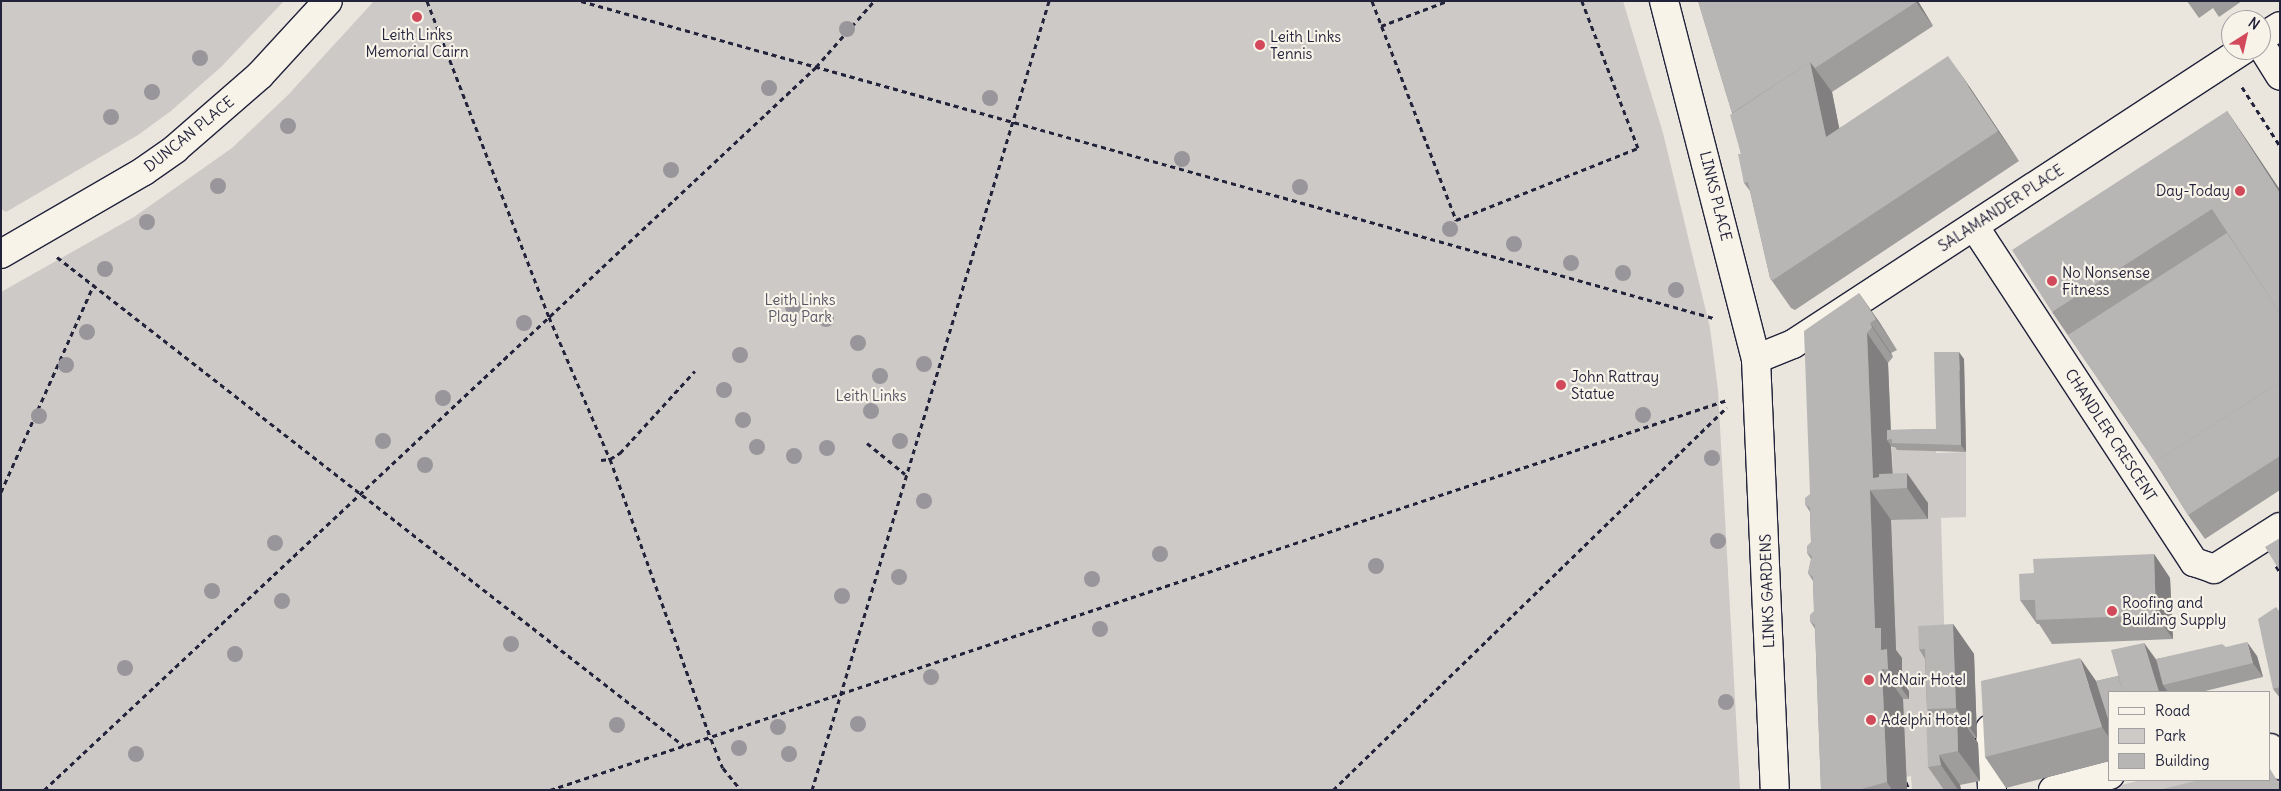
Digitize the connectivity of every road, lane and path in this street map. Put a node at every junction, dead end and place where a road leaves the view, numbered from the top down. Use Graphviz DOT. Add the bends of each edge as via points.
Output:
graph roads {
  1 [pos="328,1"];
  2 [pos="427,1"];
  3 [pos="580,1"];
  4 [pos="874,1"];
  5 [pos="1049,1"];
  6 [pos="1372,1"];
  7 [pos="1447,1"];
  8 [pos="1582,1"];
  9 [pos="1664,1"];
  10 [pos="1381,26"];
  11 [pos="2228,60"];
  12 [pos="2236,60"];
  13 [pos="2271,60"];
  14 [pos="816,67"];
  15 [pos="2280,74"];
  16 [pos="1011,122"];
  17 [pos="2280,146"];
  18 [pos="1974,226"];
  19 [pos="29,238"];
  20 [pos="1,254"];
  21 [pos="94,284"];
  22 [pos="549,317"];
  23 [pos="1717,319"];
  24 [pos="1756,358"];
  25 [pos="695,371"];
  26 [pos="1759,392"];
  27 [pos="866,443"];
  28 [pos="610,459"];
  29 [pos="601,460"];
  30 [pos="905,474"];
  31 [pos="1,492"];
  32 [pos="360,493"];
  33 [pos="2280,527"];
  34 [pos="838,697"];
  35 [pos="1990,706"];
  36 [pos="711,739"];
  37 [pos="685,747"];
  38 [pos="2271,750"];
  39 [pos="2280,765"];
  40 [pos="2108,776"];
  41 [pos="1906,782"];
  42 [pos="44,790"];
  43 [pos="550,790"];
  44 [pos="741,790"];
  45 [pos="812,790"];
  46 [pos="1333,790"];
  47 [pos="1775,790"];
  48 [pos="1909,790"];
  49 [pos="1992,790"];
  50 [pos="2053,790"];
  1 -- 19 [label="street, DUNCAN PLACE" via="260,75 176,149"];
  2 -- 22 [label="path"];
  3 -- 14 [label="path"];
  4 -- 14 [label="path"];
  5 -- 16 [label="path"];
  6 -- 10 [label="path"];
  7 -- 10 [label="path"];
  8 -- 10 [label="path" via="1638,148 1456,220"];
  9 -- 24 [label="street, LINKS PLACE"];
  11 -- 18 [label="street, SALAMANDER PLACE"];
  12 -- 17 [label="path"];
  13 -- 15 [label="street"];
  14 -- 16 [label="path"];
  14 -- 22 [label="path"];
  16 -- 23 [label="path"];
  16 -- 30 [label="path"];
  18 -- 24 [label="street, SALAMANDER PLACE" via="1793,344"];
  18 -- 33 [label="street, CHANDLER CRESCENT" via="2194,562 2214,569"];
  19 -- 20 [label="street, DUNCAN PLACE"];
  19 -- 21 [label="path"];
  21 -- 31 [label="path"];
  21 -- 32 [label="path"];
  22 -- 28 [label="path"];
  22 -- 32 [label="path"];
  24 -- 26 [label="street, LINKS PLACE"];
  25 -- 28 [label="path" via="620,453"];
  26 -- 47 [label="street, LINKS GARDENS"];
  27 -- 30 [label="path"];
  28 -- 29 [label="path"];
  28 -- 36 [label="path"];
  30 -- 34 [label="path"];
  32 -- 37 [label="path"];
  32 -- 42 [label="path"];
  34 -- 36 [label="path"];
  34 -- 45 [label="path"];
  34 -- 46 [label="path" via="1733,398 1714,422"];
  35 -- 49 [label="street"];
  36 -- 37 [label="path"];
  36 -- 44 [label="path" via="723,768"];
  37 -- 43 [label="path"];
  38 -- 39 [label="street"];
  40 -- 50 [label="street"];
  41 -- 48 [label="path"];
}
